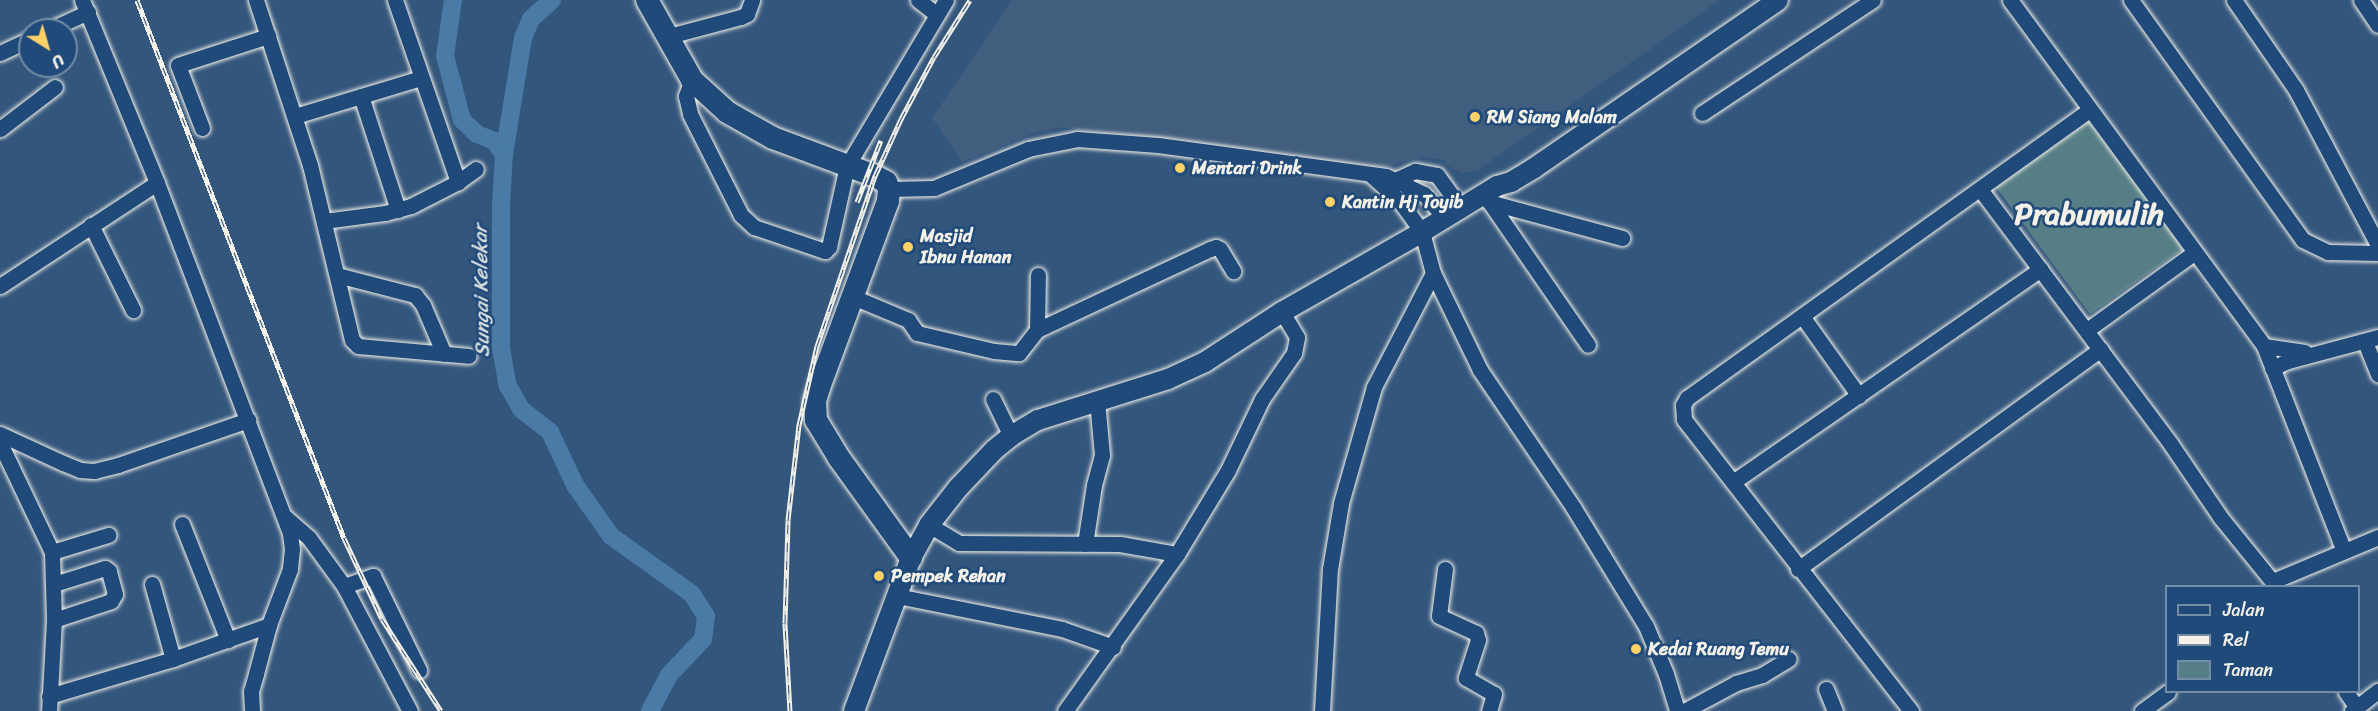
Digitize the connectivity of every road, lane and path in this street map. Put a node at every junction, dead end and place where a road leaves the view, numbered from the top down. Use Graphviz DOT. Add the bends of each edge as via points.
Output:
graph roads {
  1 [pos="256,0"];
  2 [pos="395,0"];
  3 [pos="647,0"];
  4 [pos="752,0"];
  5 [pos="918,0"];
  6 [pos="946,0"];
  7 [pos="1757,0"];
  8 [pos="1778,0"];
  9 [pos="1873,0"];
  10 [pos="2010,0"];
  11 [pos="2131,0"];
  12 [pos="2234,0"];
  13 [pos="2361,0"];
  14 [pos="85,6"];
  15 [pos="936,14"];
  16 [pos="67,18"];
  17 [pos="2378,25"];
  18 [pos="268,36"];
  19 [pos="669,36"];
  20 [pos="18,45"];
  21 [pos="0,53"];
  22 [pos="421,78"];
  23 [pos="693,80"];
  24 [pos="55,87"];
  25 [pos="361,96"];
  26 [pos="2090,110"];
  27 [pos="1702,113"];
  28 [pos="295,116"];
  29 [pos="202,128"];
  30 [pos="0,129"];
  31 [pos="847,166"];
  32 [pos="476,169"];
  33 [pos="1372,177"];
  34 [pos="1396,179"];
  35 [pos="458,182"];
  36 [pos="157,183"];
  37 [pos="889,189"];
  38 [pos="1980,189"];
  39 [pos="1490,194"];
  40 [pos="398,210"];
  41 [pos="1453,213"];
  42 [pos="324,221"];
  43 [pos="91,225"];
  44 [pos="1422,232"];
  45 [pos="1622,238"];
  46 [pos="2378,245"];
  47 [pos="2195,252"];
  48 [pos="2378,253"];
  49 [pos="2041,269"];
  50 [pos="1233,271"];
  51 [pos="1433,273"];
  52 [pos="337,275"];
  53 [pos="1038,275"];
  54 [pos="0,286"];
  55 [pos="853,297"];
  56 [pos="133,310"];
  57 [pos="1282,312"];
  58 [pos="1802,316"];
  59 [pos="1037,330"];
  60 [pos="2087,330"];
  61 [pos="2371,339"];
  62 [pos="1588,345"];
  63 [pos="2264,346"];
  64 [pos="2101,349"];
  65 [pos="2317,353"];
  66 [pos="444,354"];
  67 [pos="469,356"];
  68 [pos="2272,368"];
  69 [pos="2378,375"];
  70 [pos="1859,396"];
  71 [pos="993,399"];
  72 [pos="1097,400"];
  73 [pos="248,420"];
  74 [pos="0,434"];
  75 [pos="1011,436"];
  76 [pos="0,443"];
  77 [pos="1733,482"];
  78 [pos="285,517"];
  79 [pos="182,524"];
  80 [pos="929,525"];
  81 [pos="108,535"];
  82 [pos="2378,537"];
  83 [pos="1085,544"];
  84 [pos="2344,551"];
  85 [pos="52,552"];
  86 [pos="1177,554"];
  87 [pos="911,558"];
  88 [pos="1445,569"];
  89 [pos="1798,569"];
  90 [pos="54,584"];
  91 [pos="152,584"];
  92 [pos="2275,584"];
  93 [pos="344,586"];
  94 [pos="897,596"];
  95 [pos="54,620"];
  96 [pos="269,625"];
  97 [pos="228,640"];
  98 [pos="1113,647"];
  99 [pos="173,659"];
  100 [pos="1789,659"];
  101 [pos="418,670"];
  102 [pos="1826,689"];
  103 [pos="2378,691"];
  104 [pos="2167,693"];
  105 [pos="2347,693"];
  106 [pos="49,703"];
  107 [pos="2355,709"];
  108 [pos="252,711"];
  109 [pos="410,711"];
  110 [pos="854,711"];
  111 [pos="1065,711"];
  112 [pos="1322,711"];
  113 [pos="1489,711"];
  114 [pos="1677,711"];
  115 [pos="1684,711"];
  116 [pos="1835,711"];
  117 [pos="1911,711"];
  118 [pos="2142,711"];
  1 -- 18 [label="street"];
  2 -- 22 [label="street"];
  3 -- 19 [label="highway"];
  4 -- 19 [label="street" via="747,14 741,17"];
  5 -- 15 [label="street"];
  6 -- 15 [label="street"];
  7 -- 39 [label="main road" via="1504,174"];
  8 -- 39 [label="main road" via="1534,168"];
  9 -- 27 [label="street"];
  10 -- 26 [label="street"];
  11 -- 48 [label="street" via="2303,240 2328,252"];
  12 -- 46 [label="street" via="2296,90"];
  13 -- 17 [label="street"];
  14 -- 16 [label="street"];
  14 -- 36 [label="street"];
  15 -- 31 [label="street"];
  18 -- 28 [label="street"];
  18 -- 29 [label="street" via="179,64"];
  19 -- 23 [label="highway"];
  20 -- 21 [label="street"];
  22 -- 25 [label="street"];
  22 -- 35 [label="street"];
  23 -- 31 [label="highway" via="727,112 774,138"];
  23 -- 31 [label="street" via="686,96 690,114 741,215 754,226 825,251"];
  24 -- 30 [label="street"];
  25 -- 28 [label="street"];
  25 -- 40 [label="street"];
  26 -- 38 [label="street"];
  26 -- 47 [label="street"];
  28 -- 42 [label="street"];
  31 -- 37 [label="highway" via="886,182"];
  32 -- 35 [label="street"];
  33 -- 34 [label="street"];
  33 -- 37 [label="street" via="1158,145 1077,139 1028,149 934,188"];
  33 -- 44 [label="street" via="1399,200"];
  34 -- 41 [label="street"];
  34 -- 41 [label="street" via="1415,171 1437,175"];
  35 -- 40 [label="street"];
  36 -- 43 [label="street"];
  36 -- 73 [label="street"];
  37 -- 55 [label="highway"];
  38 -- 49 [label="street"];
  38 -- 58 [label="street"];
  39 -- 41 [label="main road"];
  39 -- 45 [label="street"];
  39 -- 62 [label="street"];
  40 -- 42 [label="street"];
  41 -- 44 [label="main road"];
  42 -- 52 [label="street"];
  43 -- 54 [label="street"];
  43 -- 56 [label="street"];
  44 -- 51 [label="street"];
  44 -- 57 [label="main road"];
  47 -- 60 [label="street"];
  47 -- 63 [label="street"];
  49 -- 60 [label="street"];
  49 -- 70 [label="street"];
  50 -- 59 [label="street" via="1216,246"];
  51 -- 112 [label="street" via="1374,387 1341,503 1330,569"];
  51 -- 114 [label="street" via="1480,370 1573,507 1646,626"];
  52 -- 66 [label="street" via="415,295"];
  52 -- 66 [label="street" via="354,343"];
  53 -- 59 [label="street"];
  55 -- 59 [label="street" via="909,320 917,333 994,351 1019,353"];
  55 -- 87 [label="highway" via="815,401 816,420"];
  57 -- 72 [label="main road" via="1205,362 1168,379"];
  57 -- 86 [label="street" via="1297,337 1294,353 1262,399 1228,470"];
  58 -- 70 [label="street"];
  58 -- 77 [label="street" via="1687,398 1683,405 1684,419"];
  60 -- 64 [label="street"];
  61 -- 65 [label="street"];
  61 -- 69 [label="street"];
  63 -- 65 [label="street"];
  63 -- 68 [label="street"];
  64 -- 89 [label="street"];
  64 -- 92 [label="street" via="2221,518"];
  65 -- 68 [label="street"];
  66 -- 67 [label="street"];
  68 -- 84 [label="street"];
  70 -- 77 [label="street"];
  71 -- 75 [label="street"];
  72 -- 75 [label="main road" via="1038,420"];
  72 -- 83 [label="street" via="1102,455"];
  73 -- 74 [label="street" via="94,471 71,466"];
  73 -- 78 [label="street"];
  75 -- 80 [label="main road" via="993,450"];
  76 -- 85 [label="street"];
  77 -- 89 [label="street"];
  78 -- 93 [label="street" via="309,538"];
  78 -- 96 [label="street" via="292,549 290,569"];
  79 -- 97 [label="street"];
  80 -- 83 [label="street" via="959,543"];
  80 -- 87 [label="main road"];
  81 -- 85 [label="street"];
  82 -- 84 [label="street"];
  83 -- 86 [label="street" via="1120,544"];
  84 -- 92 [label="street"];
  85 -- 90 [label="street"];
  86 -- 98 [label="street"];
  87 -- 94 [label="main road"];
  88 -- 113 [label="street" via="1439,616 1476,633 1478,640 1466,678 1494,694"];
  89 -- 117 [label="street"];
  90 -- 95 [label="street"];
  90 -- 95 [label="street" via="105,568 115,594 111,601"];
  91 -- 99 [label="street"];
  93 -- 101 [label="street" via="373,576"];
  93 -- 109 [label="street"];
  94 -- 98 [label="street" via="1062,629"];
  94 -- 110 [label="main road"];
  95 -- 106 [label="street"];
  96 -- 97 [label="street"];
  96 -- 108 [label="street" via="251,692"];
  97 -- 99 [label="street"];
  98 -- 111 [label="street"];
  99 -- 106 [label="street"];
  100 -- 115 [label="street"];
  102 -- 116 [label="street"];
  103 -- 107 [label="street"];
  104 -- 118 [label="street"];
  105 -- 107 [label="street"];
}
